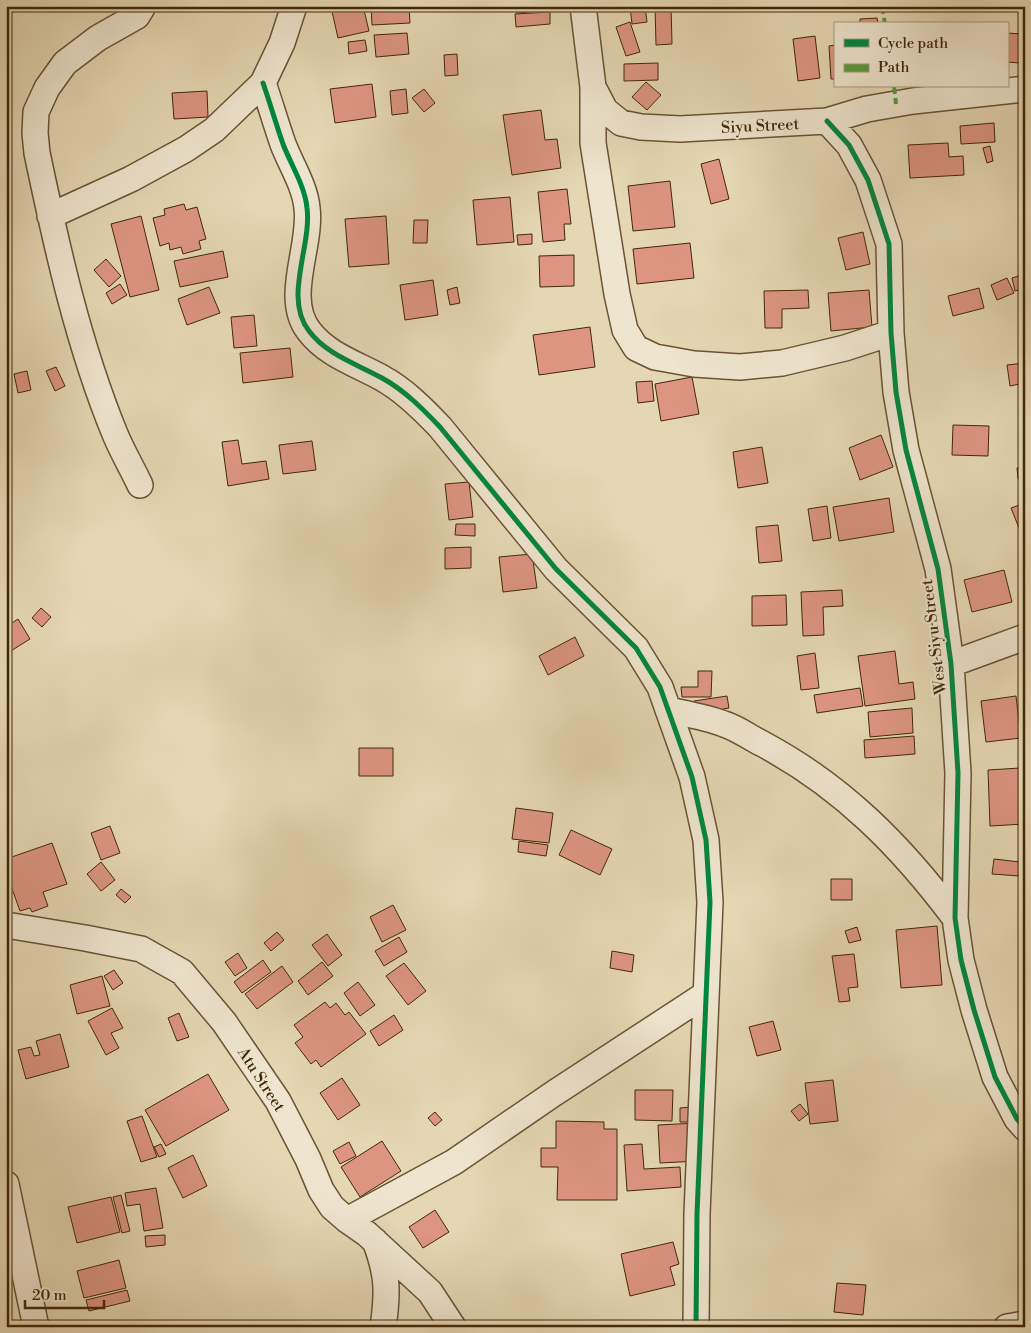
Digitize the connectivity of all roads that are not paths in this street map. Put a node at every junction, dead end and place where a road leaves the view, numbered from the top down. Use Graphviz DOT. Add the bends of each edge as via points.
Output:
graph roads {
  1 [pos="143,6"];
  2 [pos="294,6"];
  3 [pos="583,6"];
  4 [pos="263,83"];
  5 [pos="593,87"];
  6 [pos="1025,89"];
  7 [pos="827,121"];
  8 [pos="50,216"];
  9 [pos="891,333"];
  10 [pos="140,485"];
  11 [pos="1025,637"];
  12 [pos="951,664"];
  13 [pos="668,710"];
  14 [pos="955,918"];
  15 [pos="6,924"];
  16 [pos="706,994"];
  17 [pos="1025,1128"];
  18 [pos="6,1184"];
  19 [pos="347,1220"];
  20 [pos="375,1241"];
  21 [pos="1025,1324"];
  22 [pos="36,1327"];
  23 [pos="383,1327"];
  24 [pos="453,1327"];
  25 [pos="696,1327"];
  26 [pos="1007,1327"];
  1 -- 8 [label="street" via="137,16 98,38 65,63 46,88 36,112 35,133"];
  2 -- 4 [label="street" via="282,43"];
  3 -- 5 [label="street, Siyu Street"];
  4 -- 8 [label="street" via="214,130 186,149 131,179"];
  4 -- 13 [label="street" via="308,208 306,245 298,285 300,310 308,330 324,347 384,379 440,427 556,568 636,648 660,687"];
  5 -- 7 [label="street, Siyu Street" via="605,110 621,123 641,127 680,129"];
  5 -- 9 [label="street" via="593,143 617,294 625,330 636,348 655,357 675,361 740,367 791,361"];
  6 -- 7 [label="street, Siyu Street" via="913,101"];
  7 -- 9 [label="street, West Siyu Street" via="849,145 868,180 889,244"];
  8 -- 10 [label="street" via="65,282 93,377 115,436"];
  9 -- 12 [label="street, West Siyu Street" via="896,392 906,450 938,569"];
  11 -- 12 [label="street"];
  12 -- 14 [label="street, West Siyu Street" via="958,773"];
  13 -- 14 [label="street" via="724,724 780,753 823,781 870,819 901,851"];
  13 -- 16 [label="street" via="692,777 706,840 710,902"];
  14 -- 17 [label="street, West Siyu Street" via="961,960 995,1077"];
  15 -- 19 [label="street, Atu Street" via="141,949 182,972 224,1022 278,1101 321,1190 332,1207"];
  16 -- 19 [label="street" via="454,1162"];
  16 -- 25 [label="street"];
  18 -- 22 [label="street"];
  19 -- 20 [label="street, Atu Street"];
  20 -- 23 [label="street" via="388,1292"];
  20 -- 24 [label="street, Atu Street" via="430,1292"];
  21 -- 26 [label="street"];
}
